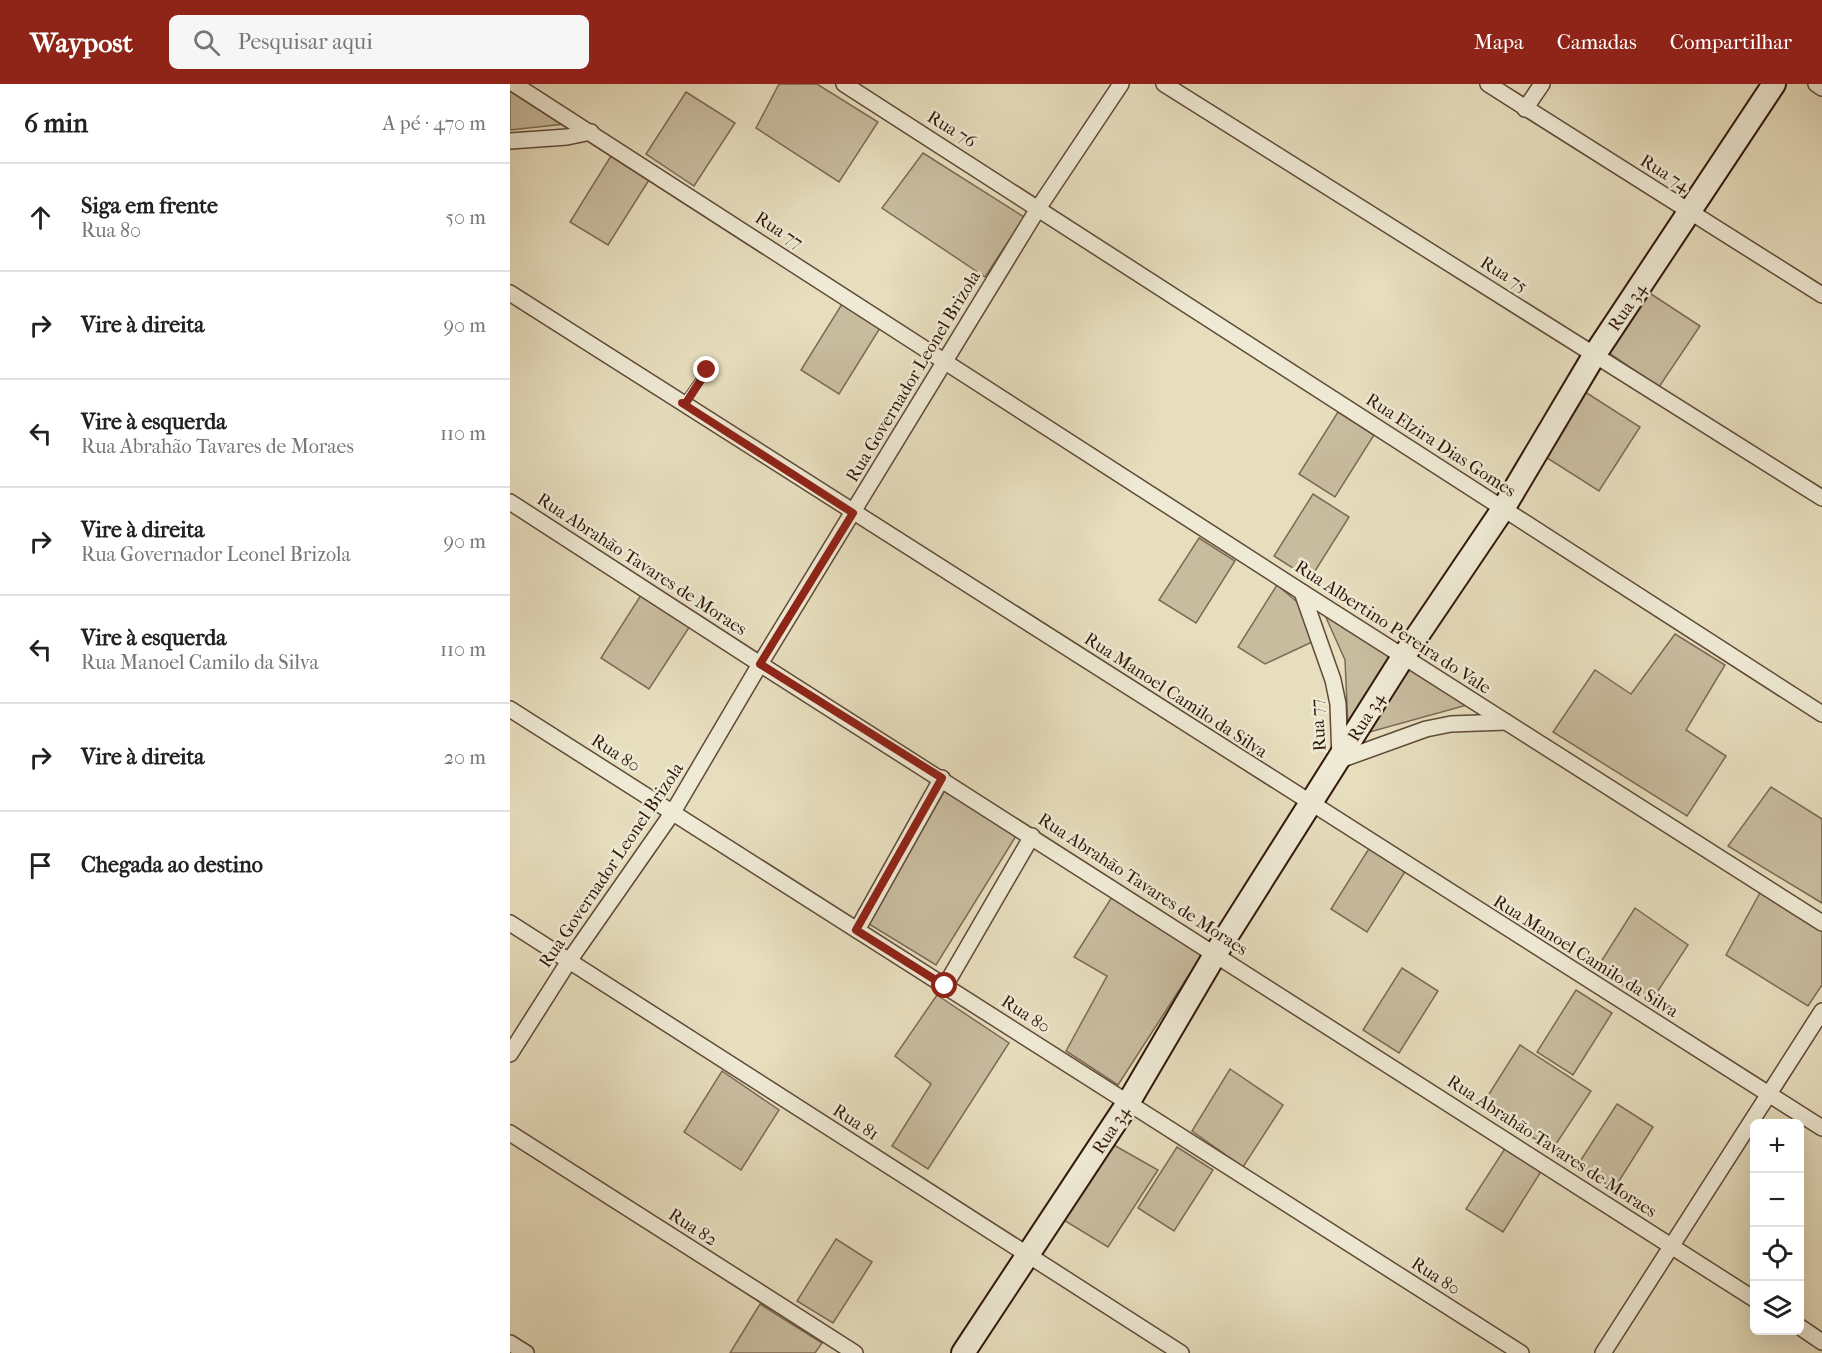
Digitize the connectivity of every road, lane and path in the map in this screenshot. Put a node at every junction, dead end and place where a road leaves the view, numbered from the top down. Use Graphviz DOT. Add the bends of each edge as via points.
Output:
graph roads {
  1 [pos="514,84"];
  2 [pos="844,84"];
  3 [pos="1121,84"];
  4 [pos="1164,84"];
  5 [pos="1488,84"];
  6 [pos="1542,84"];
  7 [pos="1774,84"];
  8 [pos="1816,84"];
  9 [pos="1822,87"];
  10 [pos="1525,108"];
  11 [pos="591,132"];
  12 [pos="510,141"];
  13 [pos="1039,207"];
  14 [pos="1691,212"];
  15 [pos="510,293"];
  16 [pos="1822,295"];
  17 [pos="1594,354"];
  18 [pos="946,361"];
  19 [pos="707,370"];
  20 [pos="682,403"];
  21 [pos="1822,498"];
  22 [pos="510,502"];
  23 [pos="1503,509"];
  24 [pos="853,513"];
  25 [pos="1302,592"];
  26 [pos="1404,657"];
  27 [pos="760,664"];
  28 [pos="510,709"];
  29 [pos="1822,714"];
  30 [pos="1506,722"];
  31 [pos="1340,760"];
  32 [pos="942,778"];
  33 [pos="1311,805"];
  34 [pos="673,813"];
  35 [pos="1032,836"];
  36 [pos="510,923"];
  37 [pos="1822,923"];
  38 [pos="856,930"];
  39 [pos="1216,953"];
  40 [pos="569,961"];
  41 [pos="945,986"];
  42 [pos="1822,1011"];
  43 [pos="510,1054"];
  44 [pos="1769,1094"];
  45 [pos="1128,1103"];
  46 [pos="1822,1128"];
  47 [pos="510,1133"];
  48 [pos="1672,1246"];
  49 [pos="1029,1255"];
  50 [pos="1750,1296"];
  51 [pos="1804,1330"];
  52 [pos="1822,1342"];
  53 [pos="510,1343"];
  54 [pos="526,1353"];
  55 [pos="855,1353"];
  56 [pos="963,1353"];
  57 [pos="1181,1353"];
  58 [pos="1521,1353"];
  59 [pos="1604,1353"];
  1 -- 11 [label="street, Rua 77"];
  2 -- 13 [label="street, Rua 76"];
  3 -- 13 [label="street, Rua Governador Leonel Brizola"];
  4 -- 17 [label="street, Rua 75"];
  5 -- 10 [label="street, Rua 74"];
  6 -- 10 [label="street"];
  7 -- 14 [label="street, Rua 34"];
  8 -- 9 [label="street"];
  10 -- 14 [label="street, Rua 74"];
  11 -- 12 [label="street"];
  11 -- 18 [label="street, Rua 77"];
  13 -- 18 [label="street, Rua Governador Leonel Brizola"];
  13 -- 23 [label="street, Rua Elzira Dias Gomes"];
  14 -- 16 [label="street, Rua 74"];
  14 -- 17 [label="street, Rua 34"];
  15 -- 20 [label="street, Rua Manoel Camilo da Silva"];
  17 -- 21 [label="street, Rua 75"];
  17 -- 23 [label="street, Rua 34"];
  18 -- 24 [label="street, Rua Governador Leonel Brizola"];
  18 -- 25 [label="street, Rua Albertino Pereira do Vale"];
  19 -- 20 [label="lane" via="686,403"];
  20 -- 24 [label="street, Rua Manoel Camilo da Silva"];
  22 -- 27 [label="street, Rua Abrahão Tavares de Moraes"];
  23 -- 26 [label="street, Rua 34"];
  23 -- 29 [label="street, Rua Elzira Dias Gomes"];
  24 -- 27 [label="street, Rua Governador Leonel Brizola"];
  24 -- 33 [label="street, Rua Manoel Camilo da Silva"];
  25 -- 26 [label="street, Rua Albertino Pereira do Vale"];
  25 -- 31 [label="street, Rua 77" via="1333,680"];
  26 -- 30 [label="street, Rua Albertino Pereira do Vale"];
  26 -- 31 [label="street, Rua 34"];
  27 -- 32 [label="street, Rua Abrahão Tavares de Moraes"];
  27 -- 34 [label="street, Rua Governador Leonel Brizola"];
  28 -- 34 [label="street, Rua 80"];
  30 -- 31 [label="street, Rua 77" via="1426,729"];
  30 -- 37 [label="street, Rua Albertino Pereira do Vale"];
  31 -- 33 [label="street, Rua 34"];
  32 -- 35 [label="street, Rua Abrahão Tavares de Moraes"];
  32 -- 38 [label="street"];
  33 -- 39 [label="street, Rua 34"];
  33 -- 44 [label="street, Rua Manoel Camilo da Silva"];
  34 -- 38 [label="street, Rua 80"];
  34 -- 40 [label="street, Rua Governador Leonel Brizola"];
  35 -- 39 [label="street, Rua Abrahão Tavares de Moraes"];
  35 -- 41 [label="street"];
  36 -- 40 [label="street, Rua 81"];
  38 -- 41 [label="street, Rua 80"];
  39 -- 45 [label="street, Rua 34"];
  39 -- 48 [label="street, Rua Abrahão Tavares de Moraes"];
  40 -- 43 [label="street, Rua Governador Leonel Brizola"];
  40 -- 49 [label="street, Rua 81"];
  41 -- 45 [label="street, Rua 80"];
  42 -- 44 [label="street"];
  44 -- 46 [label="street, Rua Manoel Camilo da Silva"];
  44 -- 48 [label="street"];
  45 -- 49 [label="street, Rua 34"];
  45 -- 58 [label="street, Rua 80"];
  47 -- 55 [label="street, Rua 82"];
  48 -- 50 [label="street, Rua Abrahão Tavares de Moraes"];
  48 -- 59 [label="street"];
  49 -- 56 [label="street, Rua 34"];
  49 -- 57 [label="street, Rua 81"];
  51 -- 52 [label="street"];
  53 -- 54 [label="street"];
}
